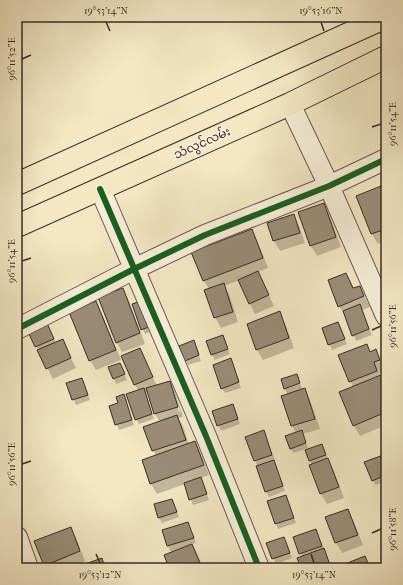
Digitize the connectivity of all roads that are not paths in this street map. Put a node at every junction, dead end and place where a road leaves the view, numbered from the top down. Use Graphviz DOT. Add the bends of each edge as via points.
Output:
graph roads {
  1 [pos="386,17"];
  2 [pos="386,57"];
  3 [pos="290,104"];
  4 [pos="386,159"];
  5 [pos="17,184"];
  6 [pos="329,186"];
  7 [pos="100,189"];
  8 [pos="17,226"];
  9 [pos="134,269"];
  10 [pos="386,316"];
  11 [pos="17,329"];
  12 [pos="17,537"];
  13 [pos="28,568"];
  14 [pos="259,568"];
  1 -- 5 [label="main road"];
  2 -- 3 [label="main road, သံလွင်လမ်း"];
  3 -- 6 [label="street"];
  3 -- 7 [label="main road, သံလွင်လမ်း"];
  4 -- 6 [label="street"];
  6 -- 9 [label="street" via="205,235"];
  6 -- 10 [label="street"];
  7 -- 8 [label="main road, သံလွင်လမ်း"];
  7 -- 9 [label="street"];
  9 -- 11 [label="street"];
  9 -- 14 [label="street" via="206,436"];
  12 -- 13 [label="street"];
}
